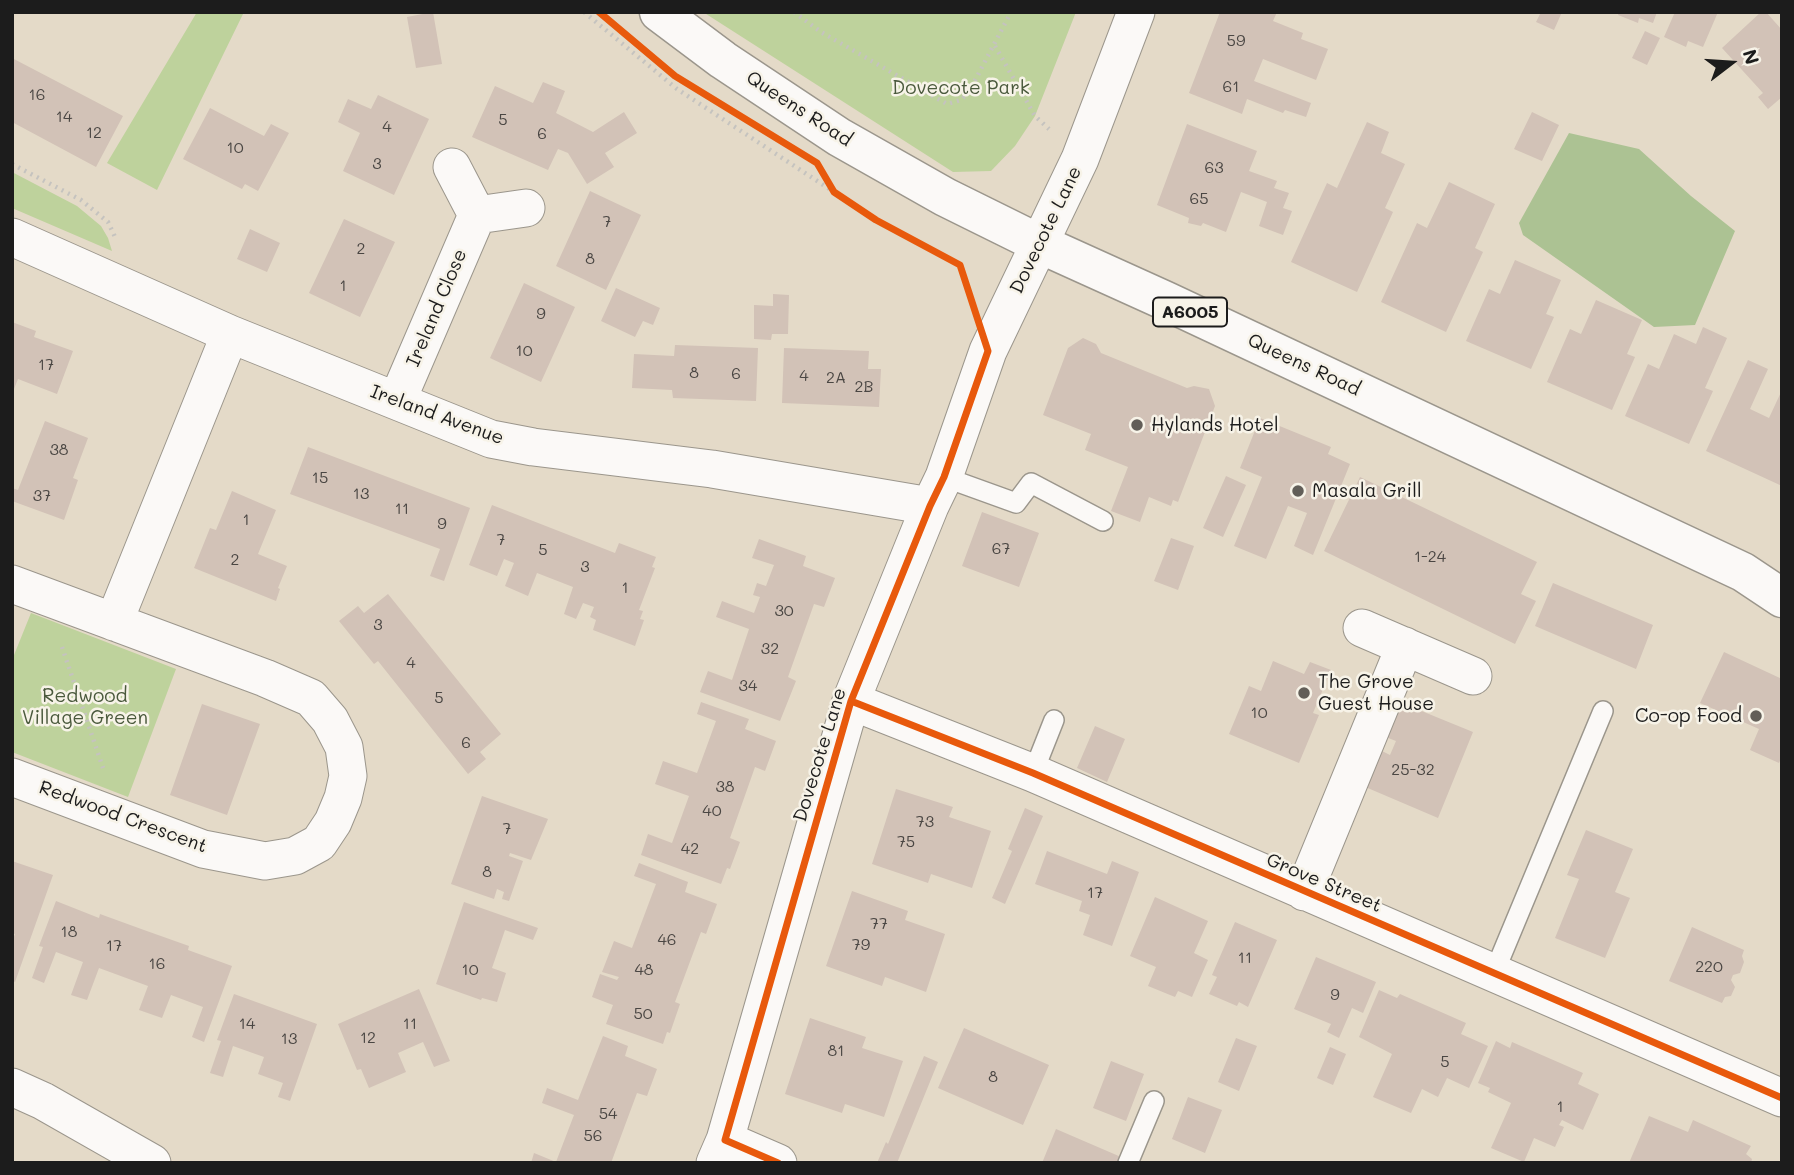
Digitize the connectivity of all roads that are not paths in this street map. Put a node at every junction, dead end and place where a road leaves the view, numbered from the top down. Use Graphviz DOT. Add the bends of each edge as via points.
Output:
graph roads {
  1 [pos="659,12"];
  2 [pos="1136,12"];
  3 [pos="452,167"];
  4 [pos="526,208"];
  5 [pos="477,215"];
  6 [pos="12,237"];
  7 [pos="1040,244"];
  8 [pos="230,334"];
  9 [pos="397,401"];
  10 [pos="937,491"];
  11 [pos="1103,521"];
  12 [pos="1743,572"];
  13 [pos="1782,578"];
  14 [pos="29,590"];
  15 [pos="1782,598"];
  16 [pos="114,622"];
  17 [pos="1362,628"];
  18 [pos="1405,646"];
  19 [pos="1473,676"];
  20 [pos="851,701"];
  21 [pos="1604,711"];
  22 [pos="1054,720"];
  23 [pos="1033,773"];
  24 [pos="12,777"];
  25 [pos="1304,892"];
  26 [pos="1494,973"];
  27 [pos="12,1087"];
  28 [pos="1782,1098"];
  29 [pos="1154,1101"];
  30 [pos="720,1151"];
  31 [pos="152,1163"];
  32 [pos="778,1163"];
  33 [pos="1128,1163"];
  1 -- 7 [label="main road, Queens Road / A6005" via="839,137"];
  2 -- 7 [label="street, Dovecote Lane" via="1080,159"];
  3 -- 5 [label="street"];
  4 -- 5 [label="street"];
  5 -- 9 [label="street, Ireland Close"];
  6 -- 8 [label="street, Ireland Avenue"];
  7 -- 10 [label="street, Dovecote Lane" via="988,351"];
  7 -- 12 [label="main road, Queens Road / A6005"];
  8 -- 9 [label="street, Ireland Avenue"];
  8 -- 16 [label="street"];
  9 -- 10 [label="street, Ireland Avenue" via="502,441 533,447"];
  10 -- 11 [label="lane" via="1016,503 1031,484"];
  10 -- 20 [label="street, Dovecote Lane"];
  12 -- 13 [label="main road, Queens Road / A6005"];
  12 -- 15 [label="main road, Queens Road / A6005"];
  14 -- 16 [label="street, Redwood Crescent"];
  16 -- 24 [label="street, Redwood Crescent" via="311,698 344,747 348,776 333,822 319,843 295,856 265,861 203,849"];
  17 -- 18 [label="street"];
  18 -- 19 [label="street"];
  18 -- 25 [label="street"];
  20 -- 23 [label="street, Grove Street"];
  20 -- 30 [label="street, Dovecote Lane"];
  21 -- 26 [label="lane"];
  22 -- 23 [label="lane"];
  23 -- 25 [label="street, Grove Street"];
  25 -- 26 [label="street, Grove Street"];
  26 -- 28 [label="street, Grove Street"];
  27 -- 31 [label="street"];
  29 -- 33 [label="lane"];
  30 -- 32 [label="street"];
}
